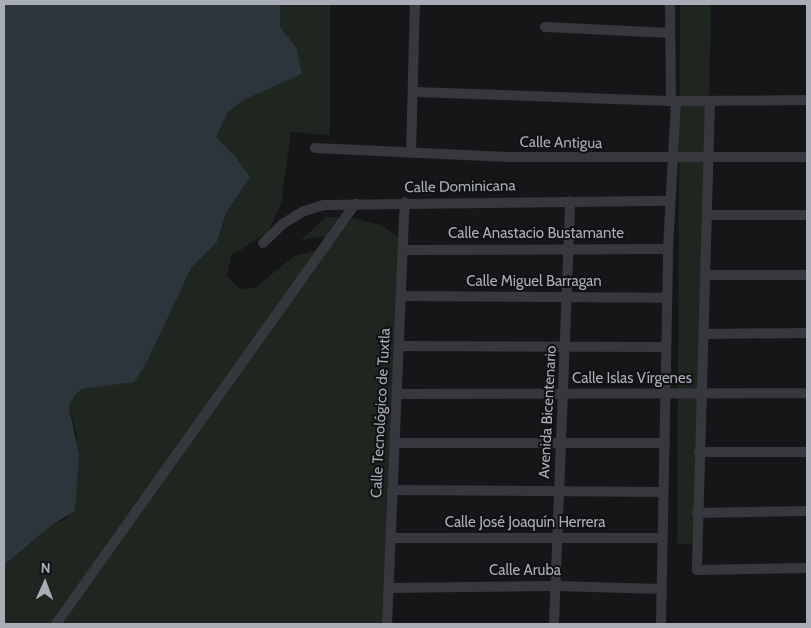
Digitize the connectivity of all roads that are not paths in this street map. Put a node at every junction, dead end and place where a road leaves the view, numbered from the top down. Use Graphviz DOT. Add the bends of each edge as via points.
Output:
graph roads {
  1 [pos="415,4"];
  2 [pos="670,4"];
  3 [pos="546,27"];
  4 [pos="670,33"];
  5 [pos="414,92"];
  6 [pos="807,100"];
  7 [pos="674,101"];
  8 [pos="710,101"];
  9 [pos="315,148"];
  10 [pos="411,153"];
  11 [pos="807,157"];
  12 [pos="672,159"];
  13 [pos="708,159"];
  14 [pos="670,200"];
  15 [pos="570,201"];
  16 [pos="405,202"];
  17 [pos="355,204"];
  18 [pos="707,215"];
  19 [pos="807,215"];
  20 [pos="263,243"];
  21 [pos="570,249"];
  22 [pos="668,249"];
  23 [pos="404,250"];
  24 [pos="706,275"];
  25 [pos="807,275"];
  26 [pos="401,296"];
  27 [pos="568,298"];
  28 [pos="667,298"];
  29 [pos="807,333"];
  30 [pos="704,334"];
  31 [pos="399,346"];
  32 [pos="567,346"];
  33 [pos="666,347"];
  34 [pos="807,392"];
  35 [pos="397,394"];
  36 [pos="665,394"];
  37 [pos="700,394"];
  38 [pos="564,395"];
  39 [pos="562,442"];
  40 [pos="395,443"];
  41 [pos="665,443"];
  42 [pos="699,452"];
  43 [pos="807,452"];
  44 [pos="392,490"];
  45 [pos="559,491"];
  46 [pos="661,492"];
  47 [pos="807,511"];
  48 [pos="698,513"];
  49 [pos="391,538"];
  50 [pos="557,538"];
  51 [pos="660,538"];
  52 [pos="807,568"];
  53 [pos="556,586"];
  54 [pos="389,588"];
  55 [pos="661,588"];
  56 [pos="56,624"];
  57 [pos="387,624"];
  58 [pos="554,624"];
  59 [pos="661,624"];
  1 -- 5 [label="street"];
  2 -- 4 [label="street"];
  3 -- 4 [label="street"];
  4 -- 7 [label="street"];
  5 -- 7 [label="street"];
  5 -- 10 [label="street"];
  6 -- 8 [label="street"];
  7 -- 8 [label="street"];
  7 -- 12 [label="street"];
  8 -- 13 [label="street"];
  9 -- 10 [label="street, Calle Antigua"];
  10 -- 12 [label="street, Calle Antigua"];
  11 -- 13 [label="street, Calle Antigua"];
  12 -- 13 [label="street, Calle Antigua"];
  12 -- 14 [label="street"];
  13 -- 18 [label="street"];
  14 -- 15 [label="street, Calle Dominicana"];
  14 -- 22 [label="street"];
  15 -- 16 [label="street, Calle Dominicana"];
  15 -- 21 [label="street, Avenida Bicentenario"];
  16 -- 17 [label="street, Calle Dominicana"];
  16 -- 23 [label="street, Calle Tecnológico de Tuxtla"];
  17 -- 20 [label="street, Calle Dominicana" via="324,205 304,211 284,223"];
  17 -- 56 [label="street"];
  18 -- 19 [label="street"];
  18 -- 24 [label="street"];
  21 -- 22 [label="street, Calle Anastacio Bustamante"];
  21 -- 23 [label="street, Calle Anastacio Bustamante"];
  21 -- 27 [label="street, Avenida Bicentenario"];
  22 -- 28 [label="street"];
  23 -- 26 [label="street, Calle Tecnológico de Tuxtla"];
  24 -- 25 [label="street"];
  24 -- 30 [label="street"];
  26 -- 27 [label="street, Calle Miguel Barragan"];
  26 -- 31 [label="street, Calle Tecnológico de Tuxtla"];
  27 -- 28 [label="street, Calle Miguel Barragan"];
  27 -- 32 [label="street, Avenida Bicentenario"];
  28 -- 33 [label="street"];
  29 -- 30 [label="street"];
  30 -- 37 [label="street"];
  31 -- 32 [label="street"];
  31 -- 35 [label="street, Calle Tecnológico de Tuxtla"];
  32 -- 33 [label="street"];
  32 -- 38 [label="street, Avenida Bicentenario"];
  33 -- 36 [label="street"];
  34 -- 37 [label="street, Calle Islas Vírgenes"];
  35 -- 38 [label="street, Calle Islas Vírgenes"];
  35 -- 40 [label="street, Calle Tecnológico de Tuxtla"];
  36 -- 37 [label="street, Calle Islas Vírgenes"];
  36 -- 38 [label="street, Calle Islas Vírgenes"];
  36 -- 41 [label="street"];
  37 -- 42 [label="street"];
  38 -- 39 [label="street, Avenida Bicentenario"];
  39 -- 40 [label="street"];
  39 -- 41 [label="street"];
  39 -- 45 [label="street, Avenida Bicentenario"];
  40 -- 44 [label="street, Calle Tecnológico de Tuxtla"];
  41 -- 46 [label="street"];
  42 -- 43 [label="street"];
  42 -- 48 [label="street"];
  44 -- 45 [label="street"];
  44 -- 49 [label="street, Calle Tecnológico de Tuxtla"];
  45 -- 46 [label="street"];
  45 -- 50 [label="street, Avenida Bicentenario"];
  46 -- 51 [label="street"];
  47 -- 48 [label="street"];
  48 -- 52 [label="street" via="697,570"];
  49 -- 50 [label="street, Calle José Joaquín Herrera"];
  49 -- 54 [label="street, Calle Tecnológico de Tuxtla"];
  50 -- 51 [label="street, Calle José Joaquín Herrera"];
  50 -- 53 [label="street, Avenida Bicentenario"];
  51 -- 55 [label="street"];
  53 -- 54 [label="street, Calle Aruba"];
  53 -- 55 [label="street, Calle Aruba"];
  53 -- 58 [label="street, Avenida Bicentenario"];
  54 -- 57 [label="street, Calle Tecnológico de Tuxtla"];
  55 -- 59 [label="street"];
}
